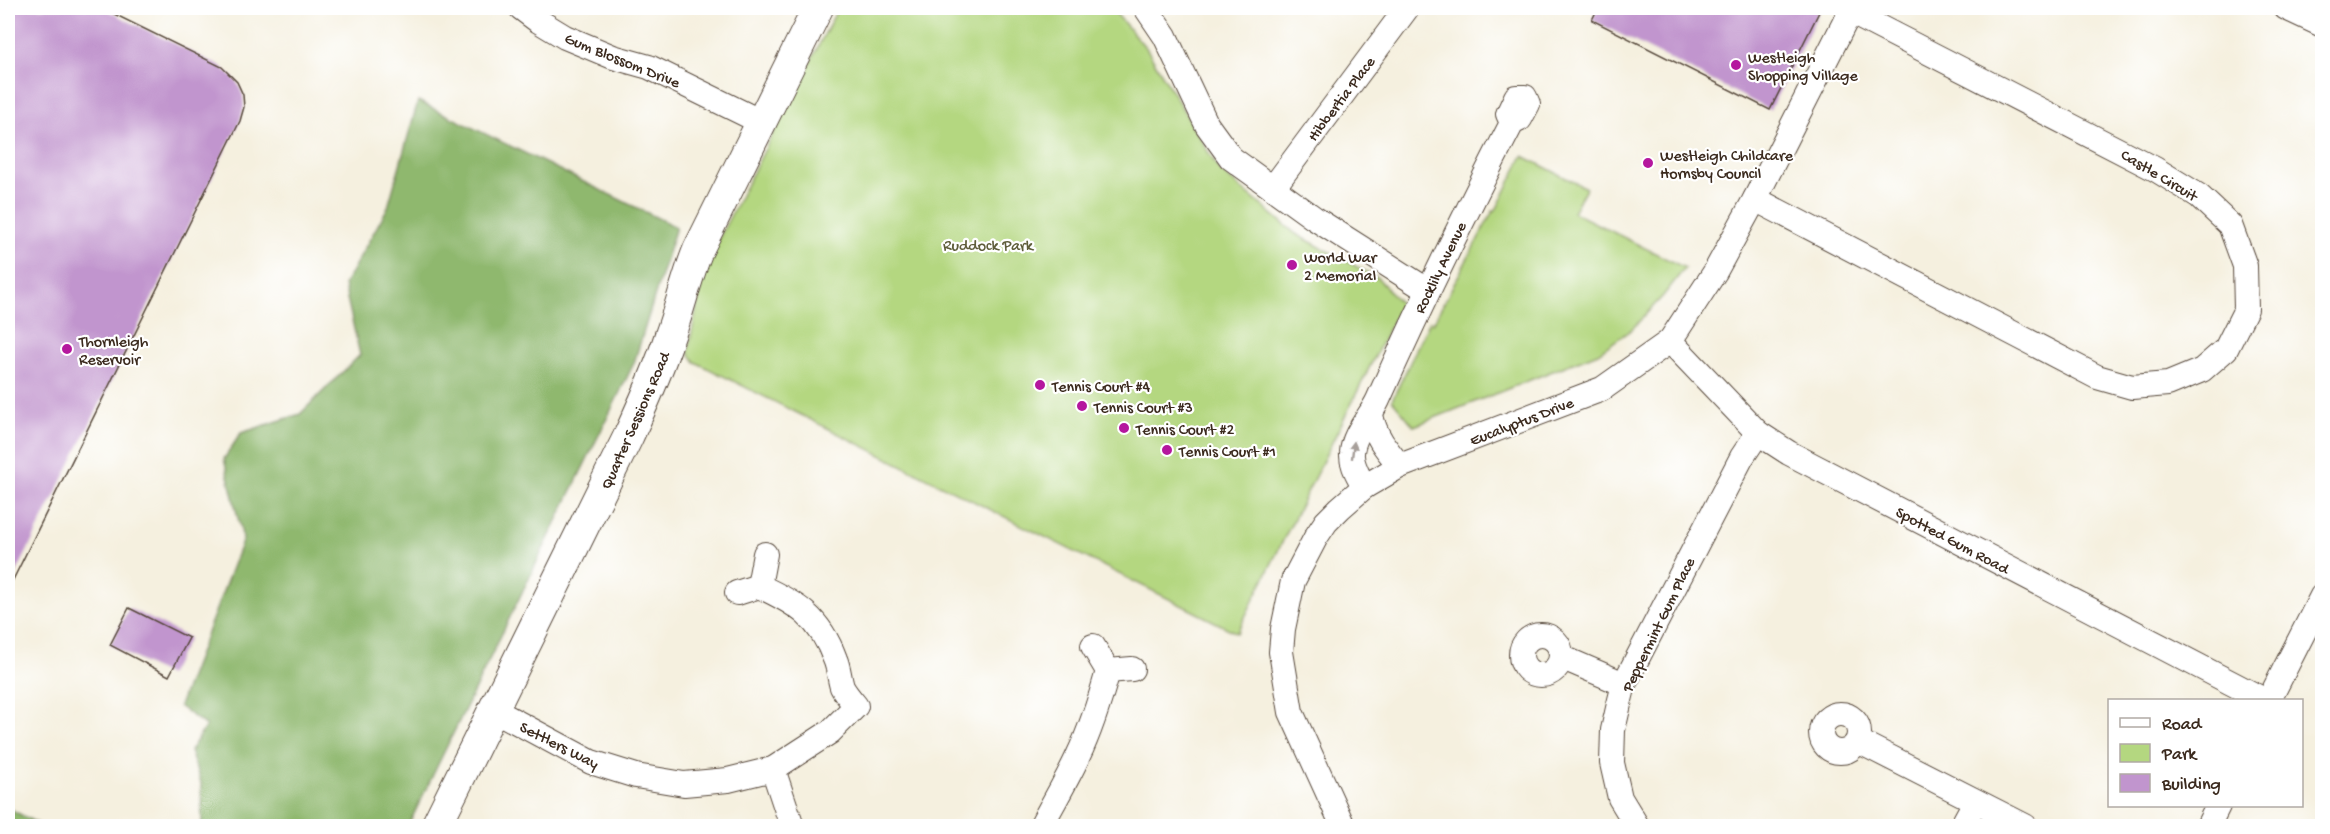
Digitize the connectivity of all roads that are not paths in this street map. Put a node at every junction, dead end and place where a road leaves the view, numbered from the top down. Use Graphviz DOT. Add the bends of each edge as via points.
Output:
graph roads {
  1 [pos="521,8"];
  2 [pos="818,8"];
  3 [pos="1146,8"];
  4 [pos="1407,8"];
  5 [pos="2286,8"];
  6 [pos="1851,10"];
  7 [pos="2322,25"];
  8 [pos="760,122"];
  9 [pos="1512,123"];
  10 [pos="1272,188"];
  11 [pos="1755,199"];
  12 [pos="1427,290"];
  13 [pos="1670,341"];
  14 [pos="1371,414"];
  15 [pos="1758,433"];
  16 [pos="1400,466"];
  17 [pos="1364,487"];
  18 [pos="765,554"];
  19 [pos="2322,596"];
  20 [pos="1093,646"];
  21 [pos="1561,657"];
  22 [pos="1132,669"];
  23 [pos="1108,671"];
  24 [pos="1624,684"];
  25 [pos="2262,699"];
  26 [pos="2270,699"];
  27 [pos="494,710"];
  28 [pos="1858,741"];
  29 [pos="773,769"];
  30 [pos="1975,802"];
  31 [pos="2218,807"];
  32 [pos="436,826"];
  33 [pos="792,826"];
  34 [pos="1041,826"];
  35 [pos="1343,826"];
  36 [pos="1637,826"];
  37 [pos="1962,826"];
  38 [pos="2025,826"];
  39 [pos="2208,826"];
  1 -- 8 [label="street, Gum Blossom Drive" via="565,37 649,67"];
  2 -- 8 [label="main road, Quarter Sessions Road"];
  3 -- 10 [label="street" via="1166,36 1207,125 1231,158"];
  4 -- 10 [label="street, Hibbertia Place"];
  5 -- 7 [label="street"];
  6 -- 11 [label="street, Eucalyptus Drive"];
  6 -- 11 [label="street, Castle Circuit" via="2155,169 2207,203 2230,225 2245,266 2246,309 2226,349 2202,370 2168,384 2132,387 2097,377"];
  8 -- 27 [label="main road, Quarter Sessions Road" via="688,273 669,338 637,419"];
  9 -- 12 [label="street, Rocklily Avenue"];
  10 -- 12 [label="street"];
  11 -- 13 [label="street, Eucalyptus Drive"];
  12 -- 14 [label="street, Rocklily Avenue"];
  13 -- 15 [label="street, Spotted Gum Road"];
  13 -- 16 [label="street, Eucalyptus Drive" via="1602,389"];
  14 -- 16 [label="street" via="1374,430"];
  17 -- 14 [label="street, Rocklily Avenue, one-way" via="1351,454 1354,439"];
  15 -- 24 [label="street, Peppermint Gum Place"];
  15 -- 25 [label="street, Spotted Gum Road" via="1789,453"];
  16 -- 17 [label="street, Eucalyptus Drive"];
  17 -- 35 [label="street, Eucalyptus Drive" via="1326,522 1293,581 1281,652 1291,712"];
  18 -- 29 [label="street, Settlers Way" via="748,590 782,597 817,623 836,661 843,688 856,706 830,732"];
  19 -- 26 [label="street"];
  20 -- 23 [label="street"];
  21 -- 24 [label="street"];
  22 -- 23 [label="street"];
  23 -- 34 [label="street" via="1088,733"];
  24 -- 36 [label="street, Peppermint Gum Place" via="1613,730 1612,763 1620,798"];
  27 -- 29 [label="street, Settlers Way" via="591,762 636,777 684,784 729,780"];
  27 -- 32 [label="main road, Quarter Sessions Road"];
  28 -- 30 [label="street"];
  29 -- 33 [label="street"];
  30 -- 37 [label="street"];
  30 -- 38 [label="street"];
  31 -- 39 [label="street"];
}
